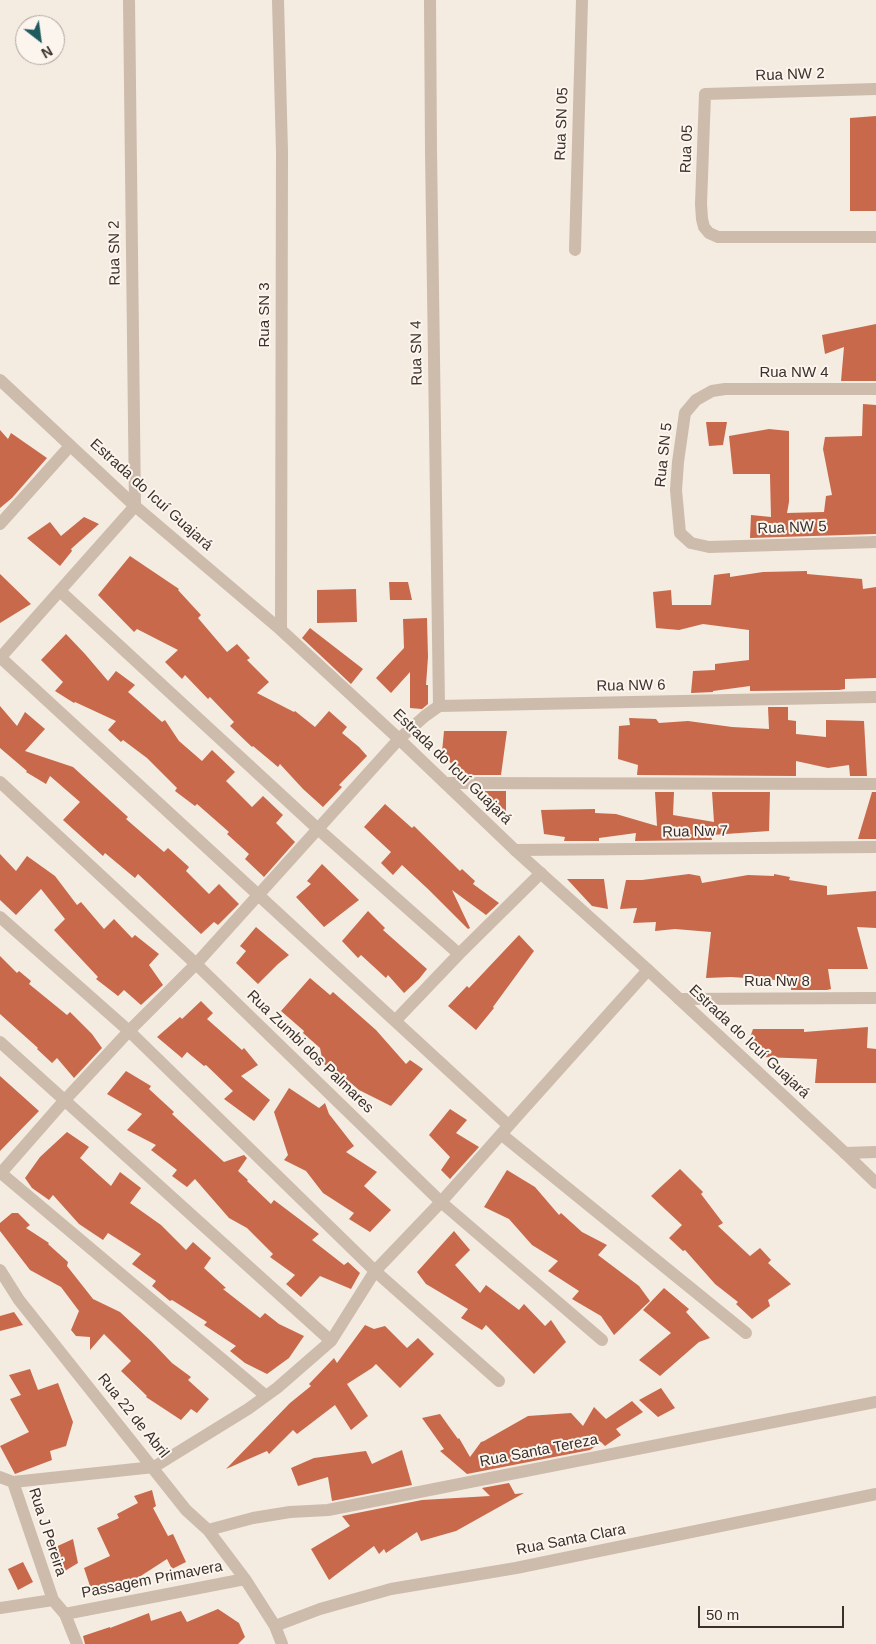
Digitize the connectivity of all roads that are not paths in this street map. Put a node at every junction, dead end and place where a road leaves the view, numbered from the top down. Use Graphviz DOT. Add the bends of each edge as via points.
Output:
graph roads {
  1 [pos="129,0"];
  2 [pos="278,0"];
  3 [pos="430,0"];
  4 [pos="582,0"];
  5 [pos="876,89"];
  6 [pos="705,94"];
  7 [pos="876,237"];
  8 [pos="575,250"];
  9 [pos="0,380"];
  10 [pos="876,390"];
  11 [pos="712,391"];
  12 [pos="70,446"];
  13 [pos="136,506"];
  14 [pos="0,524"];
  15 [pos="876,542"];
  16 [pos="709,547"];
  17 [pos="60,591"];
  18 [pos="281,630"];
  19 [pos="0,658"];
  20 [pos="876,696"];
  21 [pos="439,706"];
  22 [pos="399,739"];
  23 [pos="0,782"];
  24 [pos="445,783"];
  25 [pos="876,784"];
  26 [pos="318,829"];
  27 [pos="876,847"];
  28 [pos="515,850"];
  29 [pos="542,873"];
  30 [pos="258,895"];
  31 [pos="0,917"];
  32 [pos="459,954"];
  33 [pos="196,964"];
  34 [pos="648,970"];
  35 [pos="876,998"];
  36 [pos="679,999"];
  37 [pos="395,1021"];
  38 [pos="129,1031"];
  39 [pos="0,1042"];
  40 [pos="64,1101"];
  41 [pos="505,1130"];
  42 [pos="876,1152"];
  43 [pos="845,1153"];
  44 [pos="0,1173"];
  45 [pos="876,1183"];
  46 [pos="441,1202"];
  47 [pos="0,1270"];
  48 [pos="375,1271"];
  49 [pos="746,1333"];
  50 [pos="602,1340"];
  51 [pos="331,1341"];
  52 [pos="499,1381"];
  53 [pos="266,1396"];
  54 [pos="876,1402"];
  55 [pos="154,1467"];
  56 [pos="0,1477"];
  57 [pos="13,1482"];
  58 [pos="876,1494"];
  59 [pos="208,1530"];
  60 [pos="246,1579"];
  61 [pos="53,1600"];
  62 [pos="0,1608"];
  63 [pos="65,1614"];
  64 [pos="275,1626"];
  65 [pos="77,1644"];
  66 [pos="282,1644"];
  1 -- 13 [label="street, Rua SN 2"];
  2 -- 18 [label="street, Rua SN 3" via="282,152"];
  3 -- 21 [label="street, Rua SN 4"];
  4 -- 8 [label="street, Rua SN 05"];
  5 -- 6 [label="street, Rua NW 2"];
  6 -- 7 [label="street, Rua 05" via="701,204 704,227 709,233 718,238"];
  9 -- 12 [label="street, Estrada do Icuí Guajará"];
  10 -- 11 [label="street, Rua NW 4"];
  11 -- 16 [label="street, Rua SN 5" via="696,400 685,413 676,490 680,533 692,543"];
  12 -- 13 [label="street, Estrada do Icuí Guajará"];
  12 -- 14 [label="street"];
  13 -- 17 [label="street"];
  13 -- 18 [label="street, Estrada do Icuí Guajará"];
  15 -- 16 [label="street, Rua NW 5"];
  17 -- 19 [label="street"];
  17 -- 26 [label="street"];
  18 -- 22 [label="street, Estrada do Icuí Guajará"];
  19 -- 30 [label="street"];
  20 -- 21 [label="street, Rua NW 6"];
  21 -- 22 [label="street"];
  22 -- 24 [label="street, Estrada do Icuí Guajará"];
  22 -- 26 [label="street"];
  23 -- 33 [label="street, Rua Zumbi dos Palmares"];
  24 -- 25 [label="street"];
  24 -- 28 [label="street, Estrada do Icuí Guajará"];
  26 -- 30 [label="street"];
  26 -- 32 [label="street"];
  27 -- 28 [label="street, Rua Nw 7"];
  28 -- 29 [label="street, Estrada do Icuí Guajará"];
  29 -- 32 [label="street"];
  29 -- 34 [label="street, Estrada do Icuí Guajará"];
  30 -- 33 [label="street"];
  30 -- 37 [label="street"];
  31 -- 38 [label="street"];
  32 -- 37 [label="street"];
  33 -- 38 [label="street"];
  33 -- 46 [label="street, Rua Zumbi dos Palmares"];
  34 -- 36 [label="street, Estrada do Icuí Guajará"];
  34 -- 41 [label="street"];
  35 -- 36 [label="street, Rua Nw 8"];
  36 -- 43 [label="street, Estrada do Icuí Guajará"];
  37 -- 41 [label="street"];
  38 -- 40 [label="street"];
  38 -- 48 [label="street"];
  39 -- 40 [label="street"];
  40 -- 44 [label="street"];
  40 -- 51 [label="street"];
  41 -- 46 [label="street"];
  41 -- 49 [label="street"];
  42 -- 43 [label="street"];
  43 -- 45 [label="street, Estrada do Icuí Guajará"];
  44 -- 53 [label="street"];
  46 -- 48 [label="street"];
  46 -- 50 [label="street, Rua Zumbi dos Palmares"];
  47 -- 55 [label="street, Rua 22 de Abril" via="19,1300"];
  48 -- 51 [label="street"];
  48 -- 52 [label="street"];
  51 -- 53 [label="street"];
  53 -- 55 [label="street"];
  54 -- 59 [label="street, Rua Santa Tereza" via="328,1510 253,1518"];
  55 -- 57 [label="street"];
  55 -- 59 [label="street, Rua 22 de Abril" via="186,1510"];
  56 -- 57 [label="street"];
  57 -- 61 [label="street, Rua J Pereira"];
  58 -- 64 [label="street, Rua Santa Clara" via="516,1568 391,1589 320,1609"];
  59 -- 60 [label="street, Rua 22 de Abril"];
  60 -- 63 [label="street, Passagem Primavera"];
  60 -- 64 [label="street, Rua 22 de Abril"];
  61 -- 62 [label="street"];
  61 -- 63 [label="street, Rua J Pereira"];
  63 -- 65 [label="street, Rua J Pereira"];
  64 -- 66 [label="street, Rua 22 de Abril"];
}
